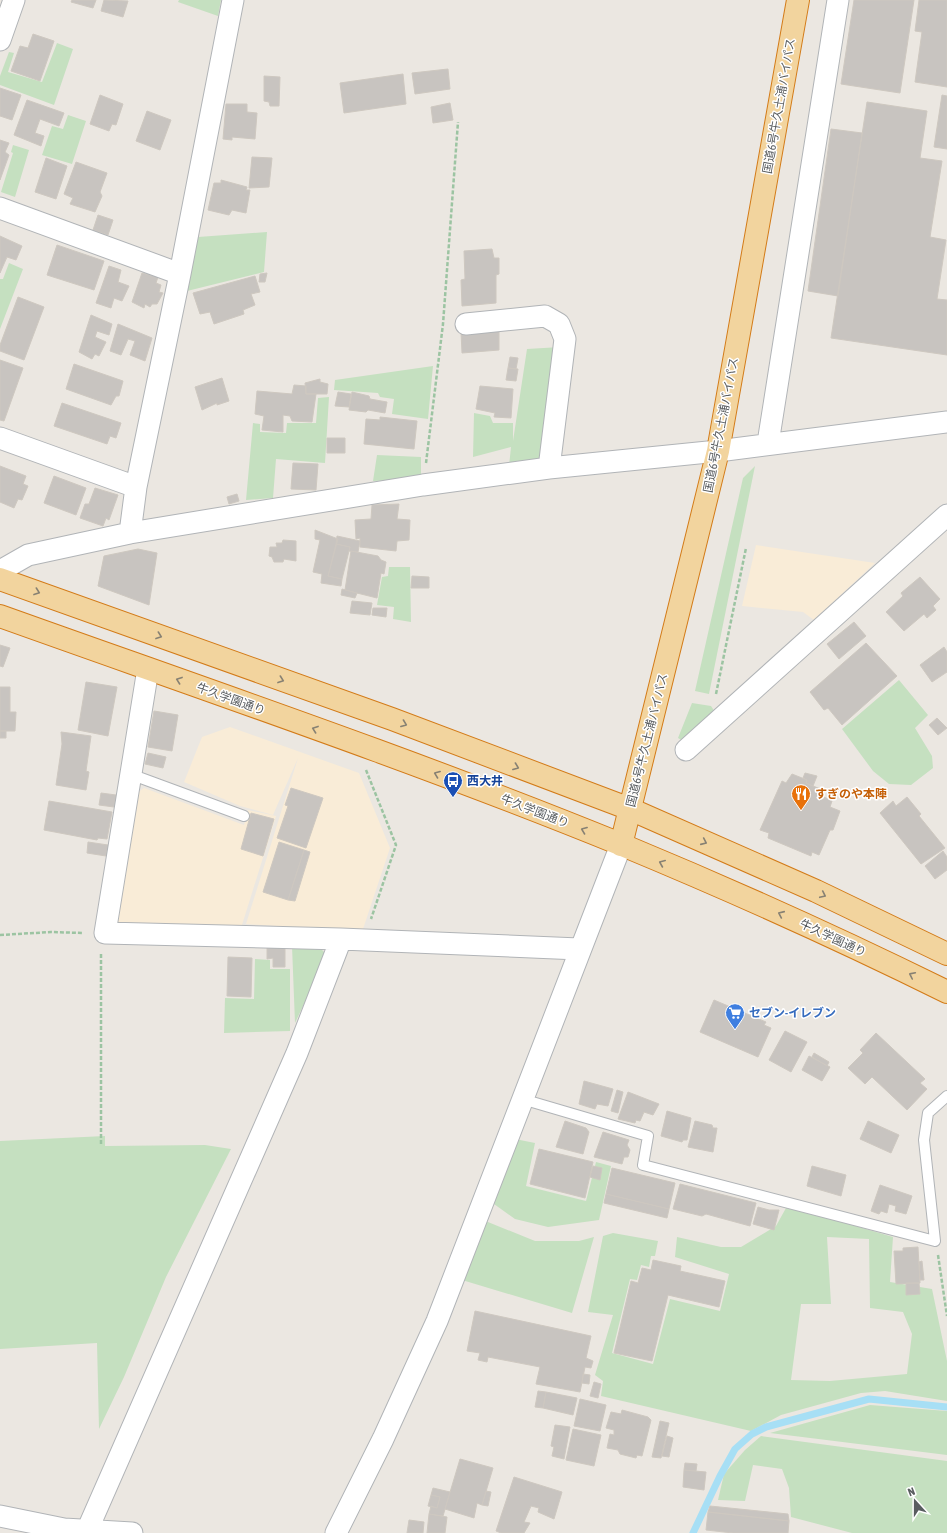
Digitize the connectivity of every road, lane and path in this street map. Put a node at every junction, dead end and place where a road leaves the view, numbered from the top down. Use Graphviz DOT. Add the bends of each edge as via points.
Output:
graph roads {
  1 [pos="14,0"];
  2 [pos="233,0"];
  3 [pos="798,0"];
  4 [pos="838,0"];
  5 [pos="0,40"];
  6 [pos="458,122"];
  7 [pos="0,208"];
  8 [pos="180,274"];
  9 [pos="466,324"];
  10 [pos="947,422"];
  11 [pos="0,438"];
  12 [pos="768,443"];
  13 [pos="718,451"];
  14 [pos="549,468"];
  15 [pos="423,485"];
  16 [pos="136,487"];
  17 [pos="947,515"];
  18 [pos="130,533"];
  19 [pos="746,548"];
  20 [pos="0,571"];
  21 [pos="0,579"];
  22 [pos="0,616"];
  23 [pos="148,669"];
  24 [pos="726,714"];
  25 [pos="686,750"];
  26 [pos="365,767"];
  27 [pos="130,774"];
  28 [pos="630,809"];
  29 [pos="244,816"];
  30 [pos="621,845"];
  31 [pos="105,933"];
  32 [pos="0,935"];
  33 [pos="341,939"];
  34 [pos="364,940"];
  35 [pos="579,949"];
  36 [pos="947,954"];
  37 [pos="947,992"];
  38 [pos="947,1096"];
  39 [pos="522,1099"];
  40 [pos="101,1144"];
  41 [pos="935,1241"];
  42 [pos="947,1316"];
  43 [pos="0,1516"];
  44 [pos="87,1532"];
  45 [pos="132,1533"];
  46 [pos="336,1533"];
  1 -- 5 [label="street"];
  2 -- 8 [label="street"];
  3 -- 13 [label="highway, 国道6号牛久土浦バイパス"];
  4 -- 12 [label="street"];
  6 -- 15 [label="path" via="442,324"];
  7 -- 8 [label="street"];
  8 -- 16 [label="street"];
  9 -- 14 [label="street" via="545,316 559,324 565,338"];
  10 -- 12 [label="street"];
  11 -- 16 [label="street"];
  12 -- 13 [label="street"];
  13 -- 14 [label="street"];
  13 -- 28 [label="highway, 国道6号牛久土浦バイパス"];
  14 -- 15 [label="street"];
  15 -- 18 [label="street"];
  16 -- 18 [label="street"];
  17 -- 24 [label="street"];
  18 -- 20 [label="street" via="28,555"];
  19 -- 24 [label="path" via="715,700"];
  21 -- 28 [label="highway, one-way" via="392,719"];
  22 -- 23 [label="highway, 牛久学園通り"];
  23 -- 27 [label="street"];
  30 -- 23 [label="highway, 牛久学園通り, one-way" via="389,755"];
  24 -- 25 [label="street"];
  26 -- 34 [label="path" via="396,844"];
  27 -- 29 [label="lane"];
  27 -- 31 [label="street"];
  28 -- 30 [label="highway, 国道6号牛久土浦バイパス"];
  28 -- 36 [label="highway, one-way" via="816,891"];
  30 -- 35 [label="street"];
  37 -- 30 [label="highway, 牛久学園通り, one-way" via="797,921"];
  31 -- 32 [label="path" via="51,932"];
  31 -- 33 [label="street"];
  31 -- 40 [label="path" via="101,940"];
  33 -- 34 [label="street"];
  33 -- 44 [label="street" via="297,1053"];
  34 -- 35 [label="street"];
  35 -- 39 [label="street"];
  38 -- 41 [label="lane" via="928,1114 924,1140"];
  39 -- 41 [label="lane" via="648,1136 643,1165"];
  39 -- 46 [label="street" via="437,1321 383,1439"];
  41 -- 42 [label="path"];
  43 -- 44 [label="street"];
  44 -- 45 [label="street"];
}
